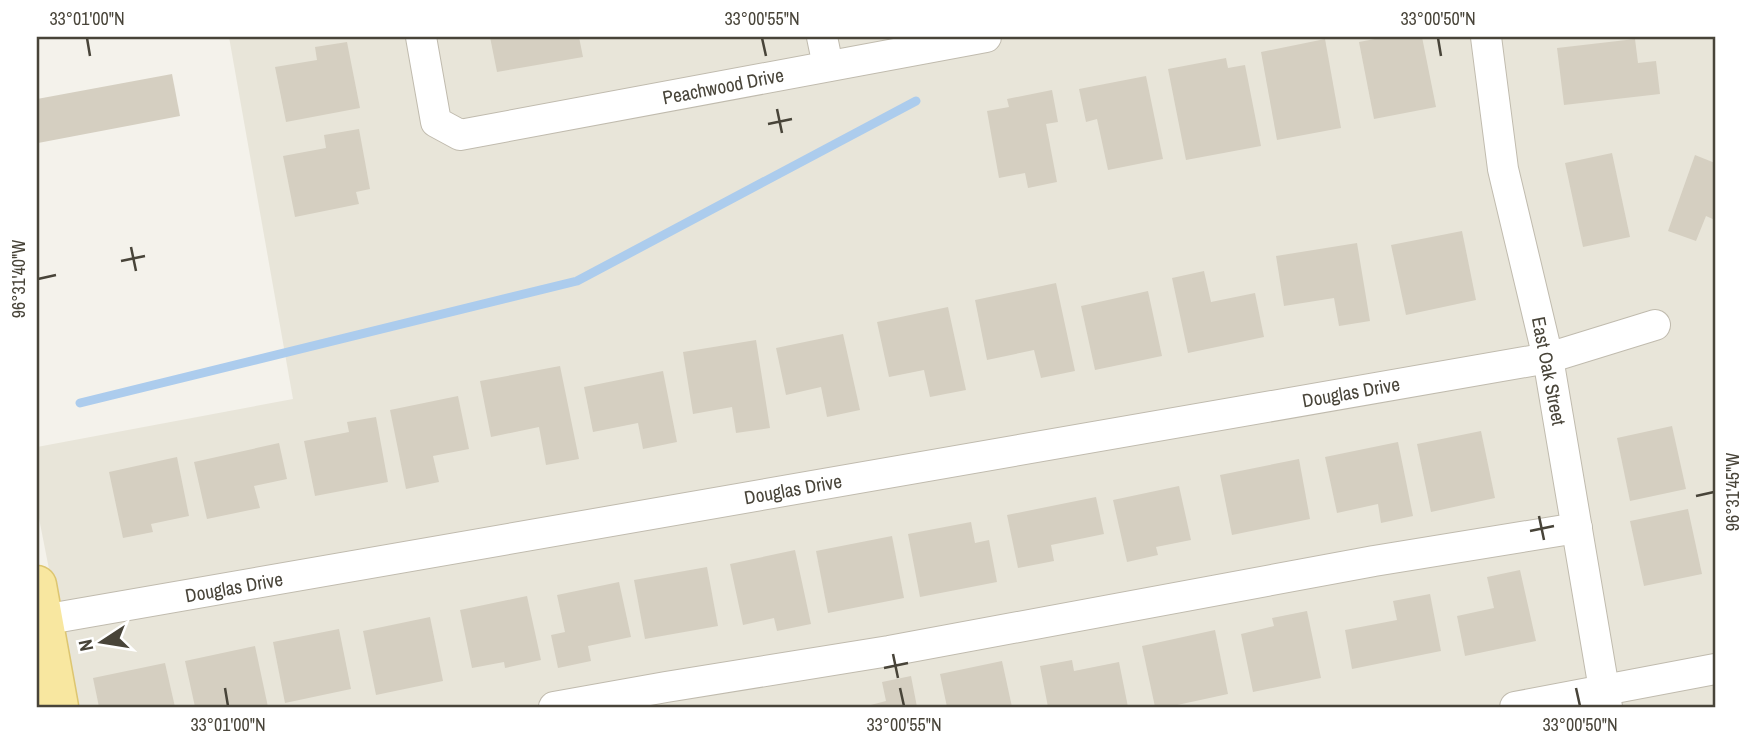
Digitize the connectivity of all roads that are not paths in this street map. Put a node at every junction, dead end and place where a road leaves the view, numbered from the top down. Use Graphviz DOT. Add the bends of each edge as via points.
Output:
graph roads {
  1 [pos="421,37"];
  2 [pos="822,37"];
  3 [pos="986,37"];
  4 [pos="1486,37"];
  5 [pos="828,66"];
  6 [pos="1655,325"];
  7 [pos="1548,358"];
  8 [pos="1577,528"];
  9 [pos="39,609"];
  10 [pos="1715,669"];
  11 [pos="1606,699"];
  12 [pos="59,707"];
  13 [pos="554,707"];
  14 [pos="1515,707"];
  1 -- 5 [label="street, Peachwood Drive" via="436,122 460,135"];
  2 -- 5 [label="street"];
  3 -- 5 [label="street, Peachwood Drive"];
  4 -- 7 [label="street, East Oak Street" via="1503,169"];
  6 -- 7 [label="street, Douglas Drive"];
  7 -- 8 [label="street, East Oak Street"];
  7 -- 9 [label="street, Douglas Drive"];
  8 -- 11 [label="street, East Oak Street"];
  8 -- 13 [label="street"];
  9 -- 12 [label="main road"];
  10 -- 11 [label="street"];
  11 -- 14 [label="street"];
}
